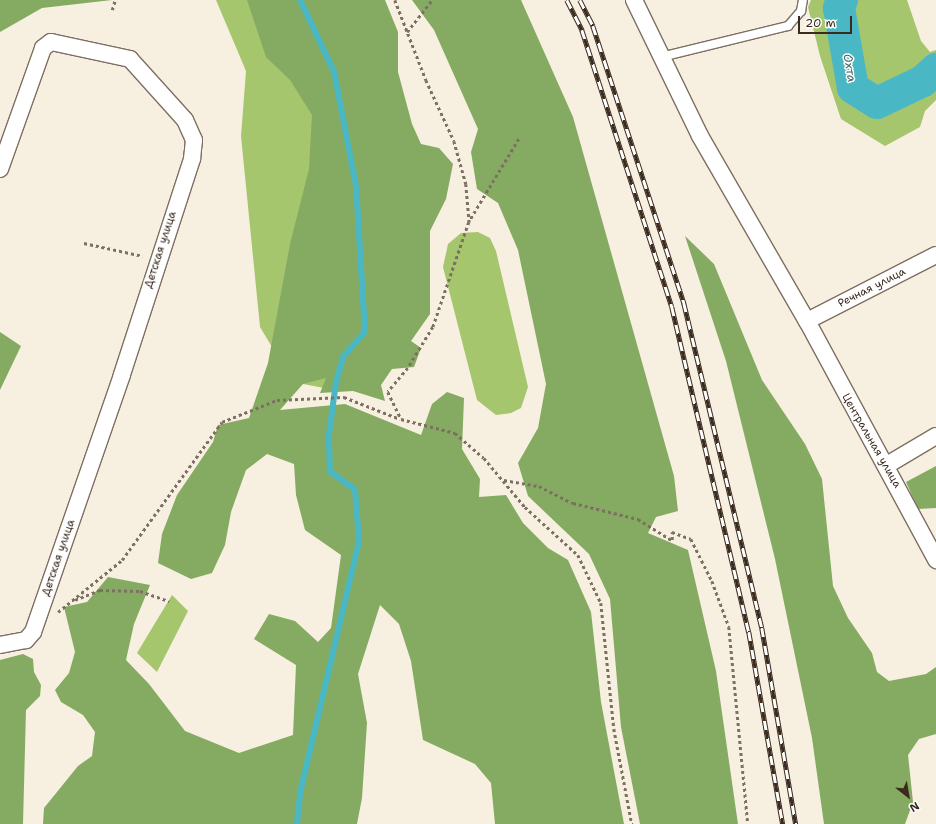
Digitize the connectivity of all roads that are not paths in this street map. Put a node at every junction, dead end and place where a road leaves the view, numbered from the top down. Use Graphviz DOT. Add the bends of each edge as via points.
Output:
graph roads {
  1 [pos="634,0"];
  2 [pos="803,0"];
  3 [pos="661,57"];
  4 [pos="0,169"];
  5 [pos="936,254"];
  6 [pos="807,322"];
  7 [pos="936,436"];
  8 [pos="887,464"];
  9 [pos="936,560"];
  10 [pos="0,645"];
  1 -- 3 [label="street, Центральная улица"];
  2 -- 3 [label="lane" via="801,11 788,26"];
  3 -- 6 [label="street, Центральная улица" via="700,136"];
  4 -- 10 [label="street, Детская улица" via="43,48 51,42 130,59 185,120 194,140 192,159 33,632 26,640"];
  5 -- 6 [label="street, Речная улица"];
  6 -- 8 [label="street, Центральная улица" via="845,396"];
  7 -- 8 [label="street"];
  8 -- 9 [label="street, Центральная улица"];
}
